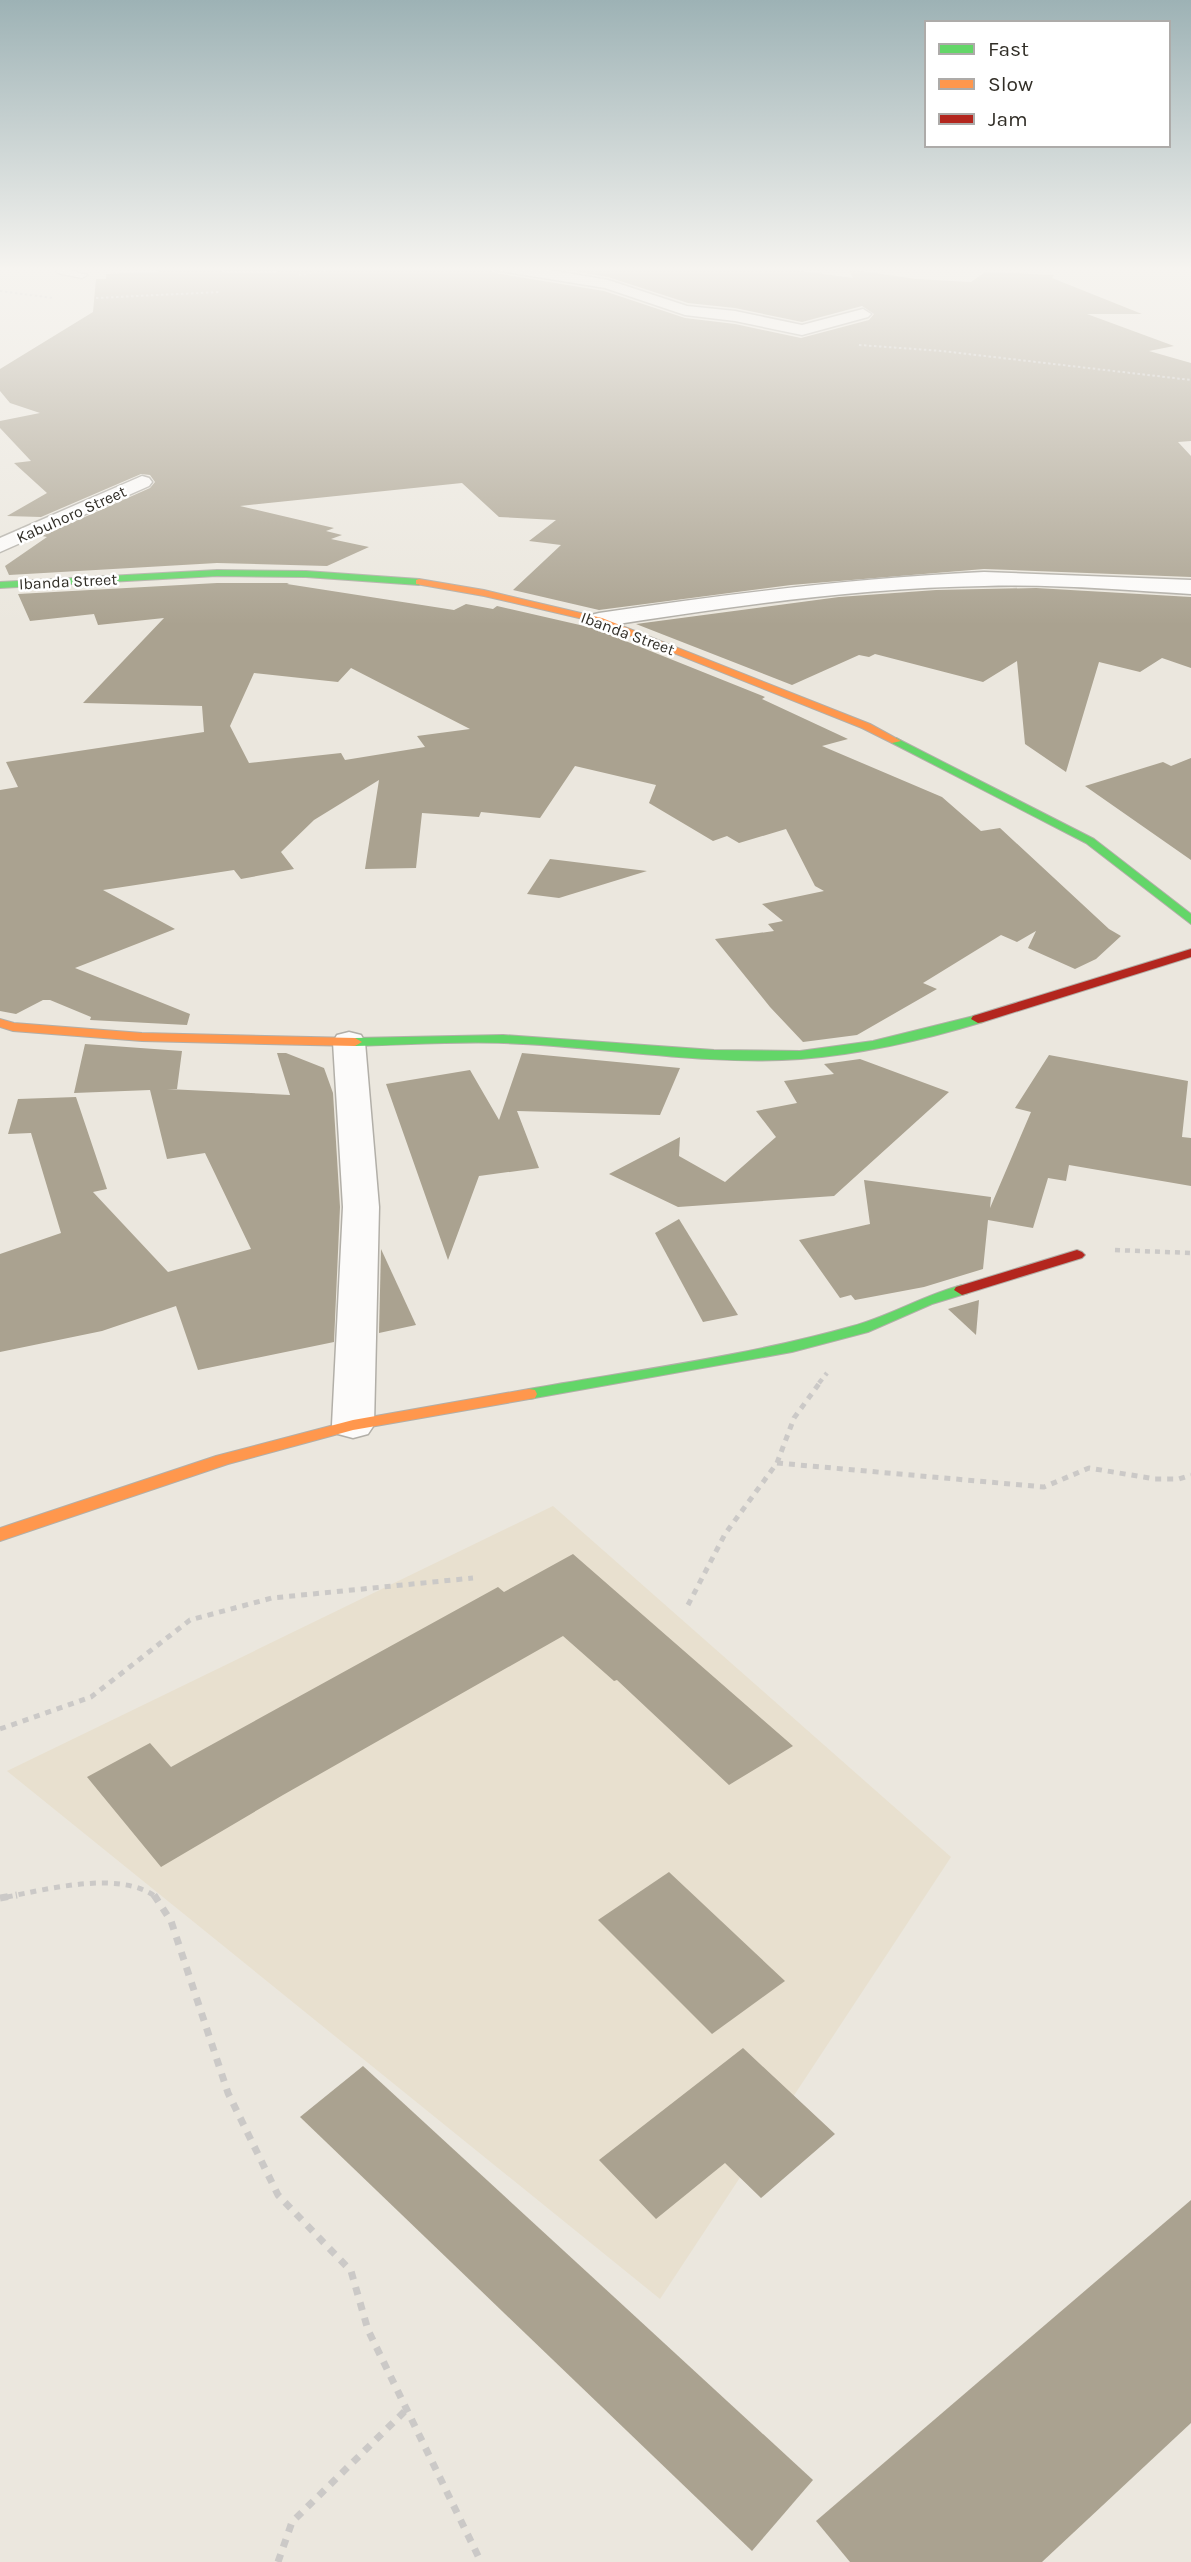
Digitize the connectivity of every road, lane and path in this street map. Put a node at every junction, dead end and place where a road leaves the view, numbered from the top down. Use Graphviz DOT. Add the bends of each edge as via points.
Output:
graph roads {
  1 [pos="142,482"];
  2 [pos="0,546"];
  3 [pos="0,584"];
  4 [pos="1191,587"];
  5 [pos="599,620"];
  6 [pos="1191,920"];
  7 [pos="1191,953"];
  8 [pos="0,1023"];
  9 [pos="349,1042"];
  10 [pos="1191,1253"];
  11 [pos="1077,1255"];
  12 [pos="862,1329"];
  13 [pos="353,1425"];
  14 [pos="777,1463"];
  15 [pos="1191,1475"];
  16 [pos="0,1535"];
  17 [pos="473,1578"];
  18 [pos="688,1605"];
  19 [pos="0,1729"];
  20 [pos="0,1898"];
  21 [pos="407,2409"];
  22 [pos="278,2562"];
  23 [pos="481,2562"];
  1 -- 2 [label="street, Kabuhoro Street"];
  3 -- 5 [label="street, Ibanda Street" via="217,573 306,574 410,581 496,595"];
  4 -- 5 [label="street" via="986,579 890,584"];
  5 -- 6 [label="street, Ibanda Street" via="866,726 1090,841"];
  7 -- 9 [label="street" via="939,1031 800,1055 714,1054 503,1039"];
  8 -- 9 [label="street" via="142,1037"];
  9 -- 13 [label="street" via="361,1206"];
  10 -- 11 [label="path" via="1119,1250"];
  11 -- 12 [label="street" via="926,1301"];
  12 -- 13 [label="street" via="792,1347"];
  12 -- 14 [label="path" via="794,1418"];
  13 -- 16 [label="street" via="222,1460"];
  14 -- 15 [label="path" via="1044,1486 1088,1468 1155,1479"];
  14 -- 18 [label="path" via="725,1534"];
  17 -- 19 [label="path" via="272,1598 190,1620 91,1697"];
  20 -- 21 [label="path" via="64,1886 132,1883 156,1896 171,1921 228,2093 272,2184 351,2271 368,2330"];
  21 -- 22 [label="path" via="292,2522"];
  21 -- 23 [label="path"];
}
